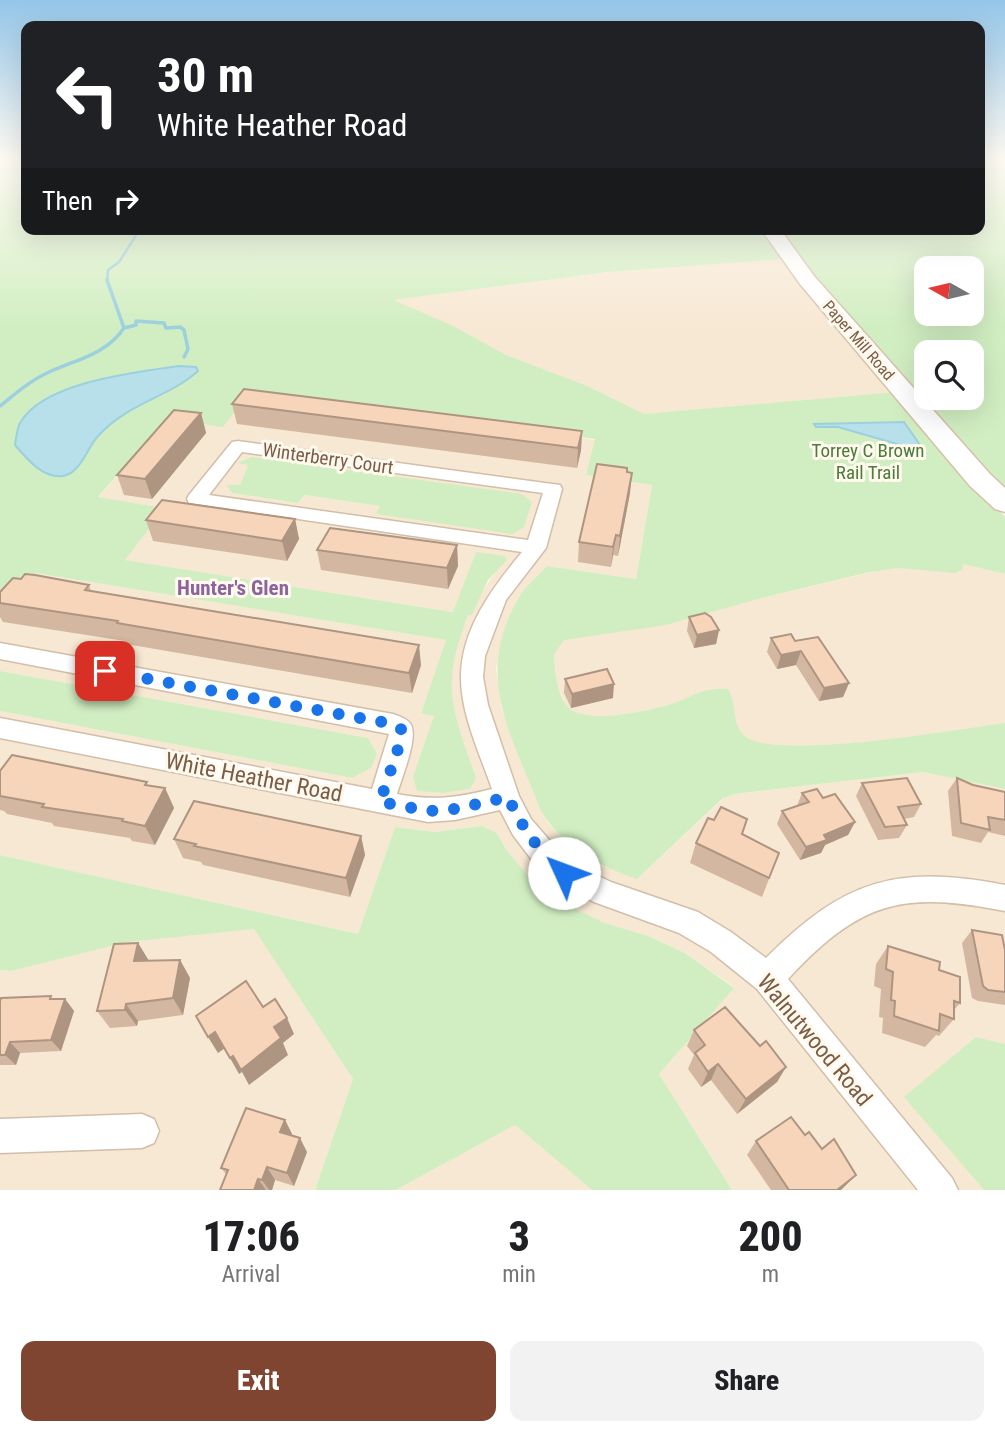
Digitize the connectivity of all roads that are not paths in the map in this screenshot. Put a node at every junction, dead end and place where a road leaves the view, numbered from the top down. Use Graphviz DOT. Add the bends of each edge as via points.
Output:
graph roads {
  1 [pos="774,235"];
  2 [pos="980,480"];
  3 [pos="1005,503"];
  4 [pos="1005,521"];
  5 [pos="536,548"];
  6 [pos="0,652"];
  7 [pos="0,728"];
  8 [pos="508,797"];
  9 [pos="380,802"];
  10 [pos="1005,898"];
  11 [pos="768,978"];
  12 [pos="142,1131"];
  13 [pos="0,1136"];
  14 [pos="940,1190"];
  1 -- 2 [label="main road, Paper Mill Road" via="807,280"];
  2 -- 3 [label="main road, Paper Mill Road"];
  2 -- 4 [label="main road, Paper Mill Road"];
  5 -- 5 [label="street, Winterberry Court" via="496,543 197,499 238,446 554,489"];
  5 -- 8 [label="street, Winterberry Court" via="496,598 474,656 476,705"];
  6 -- 9 [label="street" via="393,724 401,729 401,740"];
  7 -- 9 [label="street, White Heather Road"];
  8 -- 9 [label="street, White Heather Road" via="428,811"];
  8 -- 11 [label="street, Walnutwood Road" via="536,846 564,873 688,922"];
  10 -- 11 [label="street" via="924,887 885,892 852,905 818,928"];
  11 -- 14 [label="street, Walnutwood Road"];
  12 -- 13 [label="street"];
}
